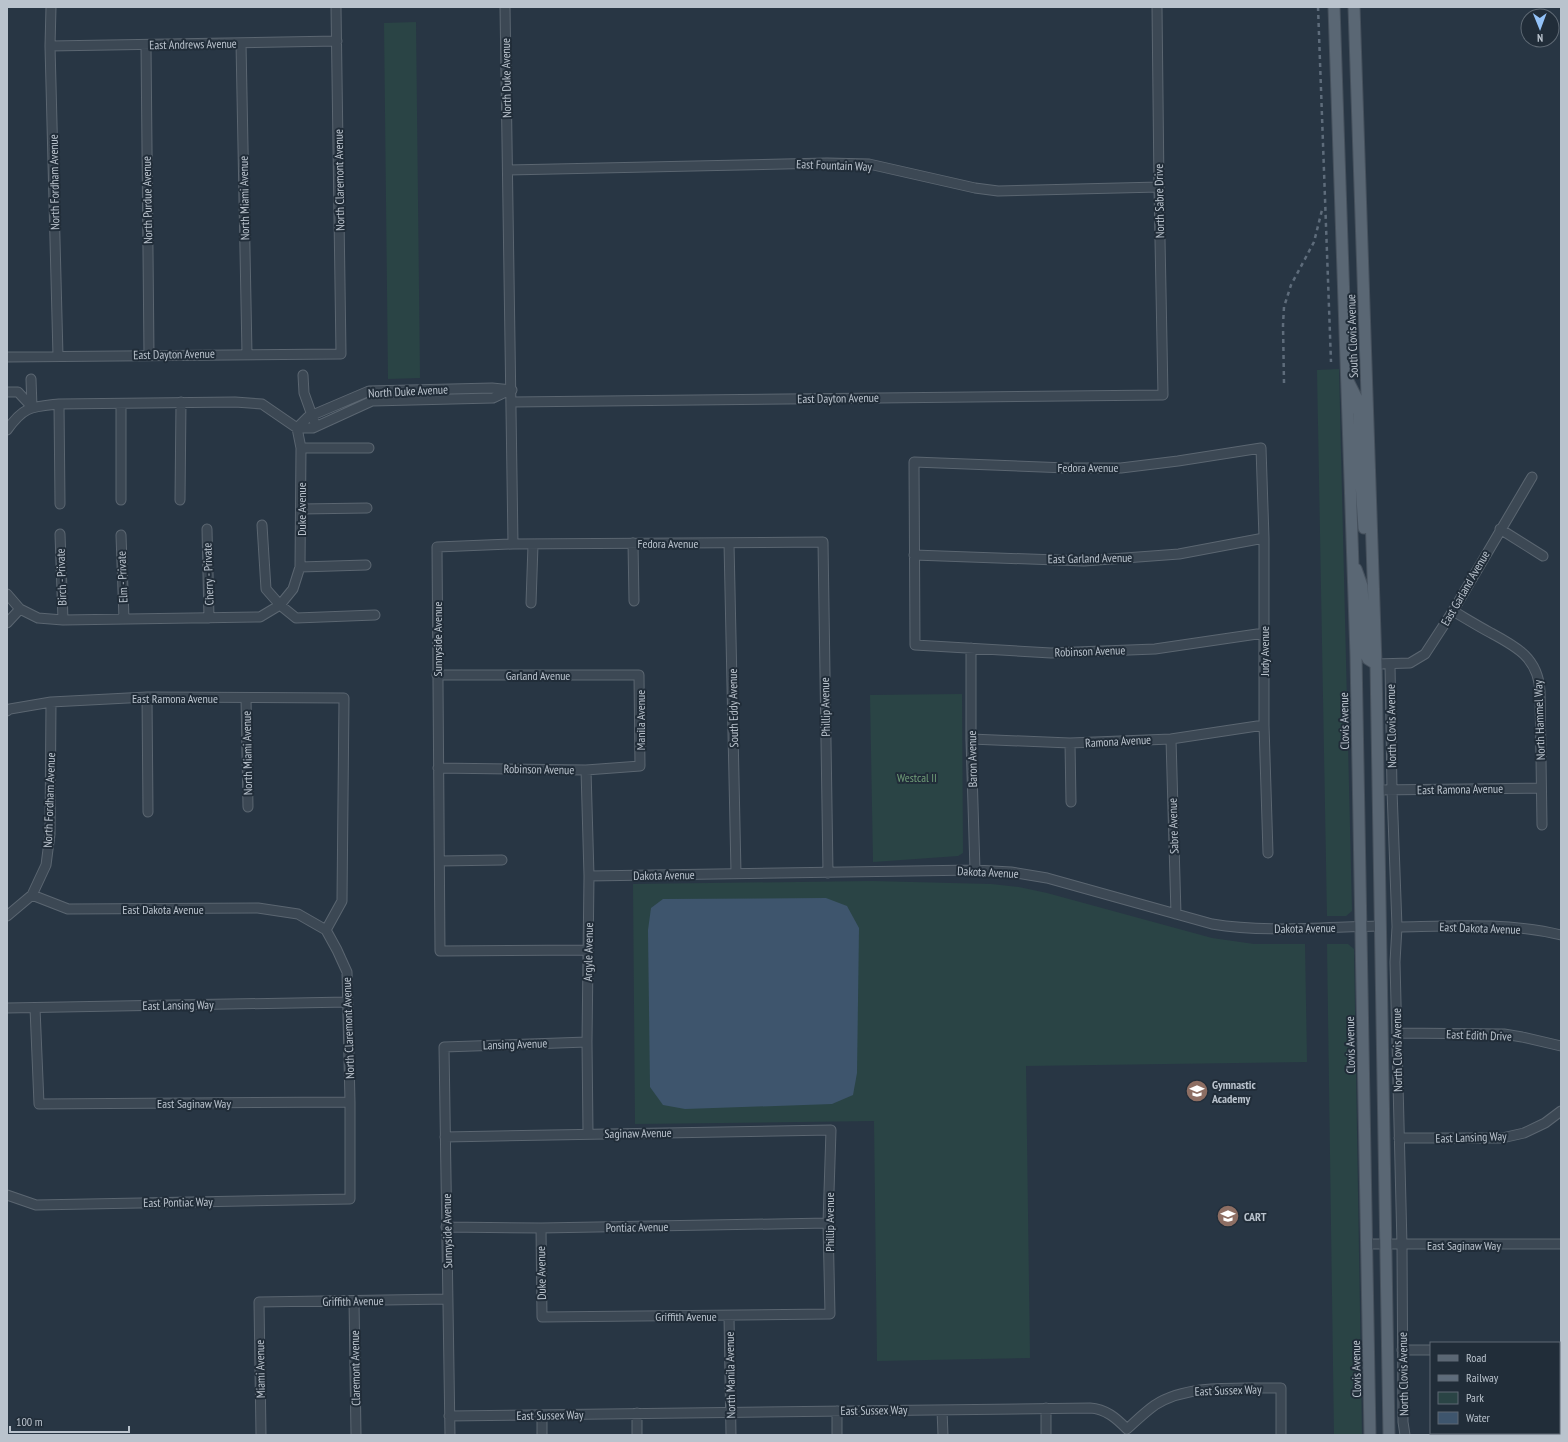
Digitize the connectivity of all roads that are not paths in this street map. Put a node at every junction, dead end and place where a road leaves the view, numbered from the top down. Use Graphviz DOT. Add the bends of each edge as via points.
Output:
graph roads {
  1 [pos="51,7"];
  2 [pos="336,7"];
  3 [pos="505,7"];
  4 [pos="1157,7"];
  5 [pos="1334,7"];
  6 [pos="1354,7"];
  7 [pos="336,41"];
  8 [pos="241,43"];
  9 [pos="146,45"];
  10 [pos="50,46"];
  11 [pos="508,170"];
  12 [pos="1159,187"];
  13 [pos="149,354"];
  14 [pos="247,354"];
  15 [pos="341,354"];
  16 [pos="7,356"];
  17 [pos="58,356"];
  18 [pos="303,374"];
  19 [pos="32,379"];
  20 [pos="1347,379"];
  21 [pos="512,390"];
  22 [pos="7,392"];
  23 [pos="1163,395"];
  24 [pos="181,402"];
  25 [pos="512,402"];
  26 [pos="59,404"];
  27 [pos="121,404"];
  28 [pos="32,407"];
  29 [pos="312,416"];
  30 [pos="317,426"];
  31 [pos="297,428"];
  32 [pos="7,430"];
  33 [pos="301,448"];
  34 [pos="369,448"];
  35 [pos="1261,448"];
  36 [pos="1350,475"];
  37 [pos="1369,476"];
  38 [pos="1532,477"];
  39 [pos="121,500"];
  40 [pos="180,500"];
  41 [pos="60,504"];
  42 [pos="368,508"];
  43 [pos="301,509"];
  44 [pos="262,526"];
  45 [pos="207,529"];
  46 [pos="1500,529"];
  47 [pos="60,534"];
  48 [pos="121,534"];
  49 [pos="1264,538"];
  50 [pos="823,542"];
  51 [pos="632,543"];
  52 [pos="729,543"];
  53 [pos="1372,543"];
  54 [pos="513,544"];
  55 [pos="533,545"];
  56 [pos="914,555"];
  57 [pos="1543,556"];
  58 [pos="1353,563"];
  59 [pos="366,565"];
  60 [pos="300,567"];
  61 [pos="7,594"];
  62 [pos="634,601"];
  63 [pos="531,603"];
  64 [pos="280,605"];
  65 [pos="20,609"];
  66 [pos="1452,611"];
  67 [pos="375,615"];
  68 [pos="209,618"];
  69 [pos="124,619"];
  70 [pos="62,620"];
  71 [pos="7,623"];
  72 [pos="1264,633"];
  73 [pos="971,648"];
  74 [pos="1356,654"];
  75 [pos="1376,664"];
  76 [pos="1390,664"];
  77 [pos="640,674"];
  78 [pos="437,675"];
  79 [pos="147,697"];
  80 [pos="246,698"];
  81 [pos="51,702"];
  82 [pos="7,711"];
  83 [pos="1264,725"];
  84 [pos="971,739"];
  85 [pos="1170,739"];
  86 [pos="1070,743"];
  87 [pos="640,766"];
  88 [pos="438,768"];
  89 [pos="586,770"];
  90 [pos="1541,788"];
  91 [pos="1378,790"];
  92 [pos="1392,790"];
  93 [pos="1072,802"];
  94 [pos="248,808"];
  95 [pos="148,812"];
  96 [pos="1542,825"];
  97 [pos="1268,853"];
  98 [pos="502,860"];
  99 [pos="440,861"];
  100 [pos="975,870"];
  101 [pos="828,873"];
  102 [pos="736,874"];
  103 [pos="589,876"];
  104 [pos="32,895"];
  105 [pos="1176,914"];
  106 [pos="7,916"];
  107 [pos="1380,926"];
  108 [pos="1361,927"];
  109 [pos="1398,927"];
  110 [pos="326,930"];
  111 [pos="1561,935"];
  112 [pos="588,950"];
  113 [pos="348,1002"];
  114 [pos="7,1008"];
  115 [pos="35,1008"];
  116 [pos="1397,1033"];
  117 [pos="587,1042"];
  118 [pos="1561,1046"];
  119 [pos="444,1047"];
  120 [pos="350,1102"];
  121 [pos="1561,1111"];
  122 [pos="831,1130"];
  123 [pos="588,1133"];
  124 [pos="445,1137"];
  125 [pos="1399,1138"];
  126 [pos="7,1195"];
  127 [pos="350,1199"];
  128 [pos="828,1223"];
  129 [pos="446,1227"];
  130 [pos="541,1228"];
  131 [pos="1367,1244"];
  132 [pos="1386,1244"];
  133 [pos="1402,1244"];
  134 [pos="1561,1244"];
  135 [pos="448,1299"];
  136 [pos="354,1301"];
  137 [pos="259,1302"];
  138 [pos="830,1314"];
  139 [pos="729,1316"];
  140 [pos="542,1317"];
  141 [pos="1402,1350"];
  142 [pos="1430,1350"];
  143 [pos="1046,1408"];
  144 [pos="942,1410"];
  145 [pos="837,1411"];
  146 [pos="731,1412"];
  147 [pos="637,1414"];
  148 [pos="542,1415"];
  149 [pos="449,1416"];
  150 [pos="1130,1432"];
  151 [pos="261,1435"];
  152 [pos="356,1435"];
  153 [pos="450,1435"];
  154 [pos="542,1435"];
  155 [pos="637,1435"];
  156 [pos="732,1435"];
  157 [pos="837,1435"];
  158 [pos="943,1435"];
  159 [pos="1046,1435"];
  160 [pos="1281,1435"];
  161 [pos="1370,1435"];
  162 [pos="1389,1435"];
  163 [pos="1405,1435"];
  1 -- 10 [label="street, North Fordham Avenue"];
  2 -- 7 [label="street, North Claremont Avenue"];
  3 -- 11 [label="street, North Duke Avenue"];
  4 -- 12 [label="street, North Sabre Drive"];
  5 -- 20 [label="main road, South Clovis Avenue"];
  6 -- 37 [label="main road, South Clovis Avenue"];
  7 -- 8 [label="street, East Andrews Avenue"];
  7 -- 15 [label="street, North Claremont Avenue"];
  8 -- 9 [label="street, East Andrews Avenue"];
  8 -- 14 [label="street, North Miami Avenue"];
  9 -- 10 [label="street, East Andrews Avenue"];
  9 -- 13 [label="street, North Purdue Avenue"];
  10 -- 17 [label="street, North Fordham Avenue"];
  11 -- 12 [label="street, East Fountain Way" via="869,164 998,191"];
  11 -- 21 [label="street, North Duke Avenue"];
  12 -- 23 [label="street, North Sabre Drive"];
  13 -- 14 [label="street, East Dayton Avenue"];
  13 -- 17 [label="street, East Dayton Avenue"];
  14 -- 15 [label="street, East Dayton Avenue"];
  16 -- 17 [label="street, East Dayton Avenue"];
  18 -- 29 [label="street" via="304,393"];
  19 -- 28 [label="street"];
  20 -- 36 [label="main road, South Clovis Avenue"];
  20 -- 37 [label="main road" via="1357,399 1360,470"];
  21 -- 25 [label="street, North Duke Avenue"];
  21 -- 29 [label="street, North Duke Avenue" via="492,388 369,391"];
  21 -- 30 [label="street, North Duke Avenue" via="493,398 372,401"];
  22 -- 28 [label="street" via="18,392"];
  23 -- 25 [label="street, East Dayton Avenue"];
  24 -- 27 [label="street"];
  24 -- 31 [label="street" via="262,404"];
  24 -- 40 [label="street"];
  25 -- 54 [label="street"];
  26 -- 27 [label="street"];
  26 -- 28 [label="street"];
  26 -- 41 [label="street"];
  27 -- 39 [label="street"];
  28 -- 32 [label="street" via="17,416"];
  29 -- 30 [label="street"];
  29 -- 31 [label="street, North Duke Avenue"];
  30 -- 31 [label="street, North Duke Avenue"];
  31 -- 33 [label="street, Duke Avenue"];
  33 -- 34 [label="street"];
  33 -- 43 [label="street, Duke Avenue"];
  35 -- 49 [label="street, Judy Avenue"];
  35 -- 56 [label="street, Fedora Avenue" via="1121,468 914,462"];
  36 -- 53 [label="main road" via="1358,478 1361,483 1364,538"];
  36 -- 58 [label="main road, South Clovis Avenue"];
  37 -- 53 [label="main road, South Clovis Avenue"];
  38 -- 46 [label="street, East Garland Avenue"];
  42 -- 43 [label="street"];
  43 -- 60 [label="street, Duke Avenue"];
  44 -- 64 [label="street" via="266,589"];
  45 -- 68 [label="street, Cherry - Private"];
  46 -- 57 [label="street"];
  46 -- 66 [label="street, East Garland Avenue"];
  47 -- 70 [label="street, Birch - Private"];
  48 -- 69 [label="street, Elm - Private"];
  49 -- 56 [label="street, East Garland Avenue" via="1179,554 1084,561"];
  49 -- 72 [label="street, Judy Avenue"];
  50 -- 52 [label="street, Fedora Avenue"];
  50 -- 101 [label="street, Phillip Avenue"];
  51 -- 52 [label="street, Fedora Avenue"];
  51 -- 55 [label="street, Fedora Avenue"];
  51 -- 62 [label="street"];
  52 -- 102 [label="street, South Eddy Avenue"];
  53 -- 75 [label="main road, South Clovis Avenue"];
  54 -- 55 [label="street, Fedora Avenue"];
  54 -- 78 [label="street, Sunnyside Avenue" via="437,547"];
  55 -- 63 [label="street"];
  56 -- 73 [label="street, Robinson Avenue" via="915,645"];
  58 -- 74 [label="main road, South Clovis Avenue"];
  58 -- 75 [label="main road" via="1362,586 1366,655"];
  59 -- 60 [label="street"];
  60 -- 64 [label="street, Duke Avenue" via="293,589"];
  61 -- 65 [label="street, Duke Avenue"];
  64 -- 67 [label="street" via="296,618"];
  64 -- 68 [label="street, Duke Avenue" via="260,617"];
  65 -- 70 [label="street, Duke Avenue" via="38,618"];
  65 -- 71 [label="street"];
  66 -- 76 [label="street, East Garland Avenue" via="1423,657 1410,664"];
  66 -- 90 [label="street, North Hammel Way" via="1513,645 1527,657 1538,674"];
  68 -- 69 [label="street, Duke Avenue"];
  69 -- 70 [label="street, Duke Avenue"];
  72 -- 73 [label="street, Robinson Avenue" via="1155,649 1051,653"];
  72 -- 83 [label="street, Judy Avenue"];
  73 -- 84 [label="street, Baron Avenue"];
  74 -- 108 [label="main road, Clovis Avenue"];
  75 -- 76 [label="street, East Garland Avenue"];
  75 -- 91 [label="main road"];
  76 -- 92 [label="street, North Clovis Avenue"];
  77 -- 78 [label="street, Garland Avenue"];
  77 -- 87 [label="street, Manila Avenue"];
  78 -- 88 [label="street, Sunnyside Avenue"];
  79 -- 80 [label="street, East Ramona Avenue"];
  79 -- 81 [label="street, East Ramona Avenue"];
  79 -- 95 [label="street"];
  80 -- 94 [label="street, North Miami Avenue"];
  80 -- 110 [label="street, East Ramona Avenue" via="344,698 342,901"];
  81 -- 82 [label="street, East Ramona Avenue"];
  81 -- 104 [label="street, North Fordham Avenue" via="50,834 46,865"];
  83 -- 85 [label="street, Ramona Avenue"];
  83 -- 97 [label="street, Judy Avenue"];
  84 -- 86 [label="street, Ramona Avenue"];
  84 -- 100 [label="street, Baron Avenue"];
  85 -- 86 [label="street, Ramona Avenue"];
  85 -- 105 [label="street, Sabre Avenue"];
  86 -- 93 [label="street"];
  87 -- 89 [label="street, Robinson Avenue"];
  88 -- 89 [label="street, Robinson Avenue"];
  88 -- 99 [label="street, Sunnyside Avenue"];
  89 -- 103 [label="street, Argyle Avenue"];
  90 -- 92 [label="street, East Ramona Avenue"];
  90 -- 96 [label="street, North Hammel Way"];
  91 -- 92 [label="street, East Ramona Avenue"];
  91 -- 107 [label="main road"];
  92 -- 109 [label="street, North Clovis Avenue"];
  98 -- 99 [label="street"];
  99 -- 112 [label="street, Sunnyside Avenue" via="440,951"];
  100 -- 101 [label="street, Dakota Avenue"];
  100 -- 105 [label="street, Dakota Avenue" via="1047,878"];
  101 -- 102 [label="street, Dakota Avenue"];
  102 -- 103 [label="street, Dakota Avenue"];
  103 -- 112 [label="street, Argyle Avenue"];
  104 -- 106 [label="street"];
  104 -- 110 [label="street, East Dakota Avenue" via="68,909 258,908 298,914"];
  105 -- 108 [label="street, Dakota Avenue" via="1212,924 1258,929"];
  107 -- 108 [label="street, Dakota Avenue"];
  107 -- 132 [label="main road"];
  108 -- 131 [label="main road, Clovis Avenue"];
  109 -- 111 [label="street, East Dakota Avenue" via="1496,926"];
  109 -- 116 [label="street, North Clovis Avenue" via="1395,962"];
  110 -- 113 [label="street, North Claremont Avenue" via="347,972"];
  112 -- 117 [label="street, Argyle Avenue"];
  113 -- 115 [label="street, East Lansing Way"];
  113 -- 120 [label="street, North Claremont Avenue"];
  114 -- 115 [label="street, East Lansing Way"];
  115 -- 120 [label="street, East Saginaw Way" via="39,1104"];
  116 -- 118 [label="street, East Edith Drive" via="1504,1034"];
  116 -- 125 [label="street, North Clovis Avenue"];
  117 -- 119 [label="street, Lansing Avenue"];
  117 -- 123 [label="street, Argyle Avenue"];
  119 -- 124 [label="street, Sunnyside Avenue"];
  120 -- 127 [label="street, North Claremont Avenue"];
  121 -- 125 [label="street, East Lansing Way" via="1545,1123 1524,1133 1502,1138"];
  122 -- 123 [label="street, Saginaw Avenue"];
  122 -- 128 [label="street, Phillip Avenue"];
  123 -- 124 [label="street, Saginaw Avenue"];
  124 -- 129 [label="street, Sunnyside Avenue"];
  125 -- 133 [label="street, North Clovis Avenue"];
  126 -- 127 [label="street, East Pontiac Way" via="36,1205"];
  128 -- 130 [label="street, Pontiac Avenue"];
  128 -- 138 [label="street, Phillip Avenue"];
  129 -- 130 [label="street, Pontiac Avenue"];
  129 -- 135 [label="street, Sunnyside Avenue"];
  130 -- 140 [label="street, Duke Avenue"];
  131 -- 132 [label="street, East Saginaw Way"];
  131 -- 161 [label="main road, Clovis Avenue"];
  132 -- 133 [label="street, East Saginaw Way"];
  132 -- 162 [label="main road"];
  133 -- 134 [label="street, East Saginaw Way"];
  133 -- 141 [label="street, North Clovis Avenue"];
  135 -- 136 [label="street, Griffith Avenue"];
  135 -- 149 [label="street, Sunnyside Avenue"];
  136 -- 137 [label="street, Griffith Avenue"];
  136 -- 152 [label="street, Claremont Avenue"];
  137 -- 151 [label="street, Miami Avenue"];
  138 -- 139 [label="street, Griffith Avenue"];
  139 -- 140 [label="street, Griffith Avenue"];
  139 -- 146 [label="street, North Manila Avenue"];
  141 -- 142 [label="street"];
  141 -- 163 [label="street, North Clovis Avenue"];
  143 -- 144 [label="street, East Sussex Way"];
  143 -- 150 [label="street, East Sussex Way" via="1097,1408 1114,1416"];
  143 -- 159 [label="street"];
  144 -- 145 [label="street, East Sussex Way"];
  144 -- 158 [label="street"];
  145 -- 146 [label="street, East Sussex Way"];
  145 -- 157 [label="street"];
  146 -- 147 [label="street, East Sussex Way"];
  146 -- 156 [label="street, North Manila Avenue"];
  147 -- 148 [label="street, East Sussex Way"];
  147 -- 155 [label="street"];
  148 -- 149 [label="street, East Sussex Way"];
  148 -- 154 [label="street"];
  149 -- 153 [label="street, Sunnyside Avenue"];
  150 -- 160 [label="street, East Sussex Way" via="1156,1404 1182,1393 1197,1390 1281,1388"];
}
